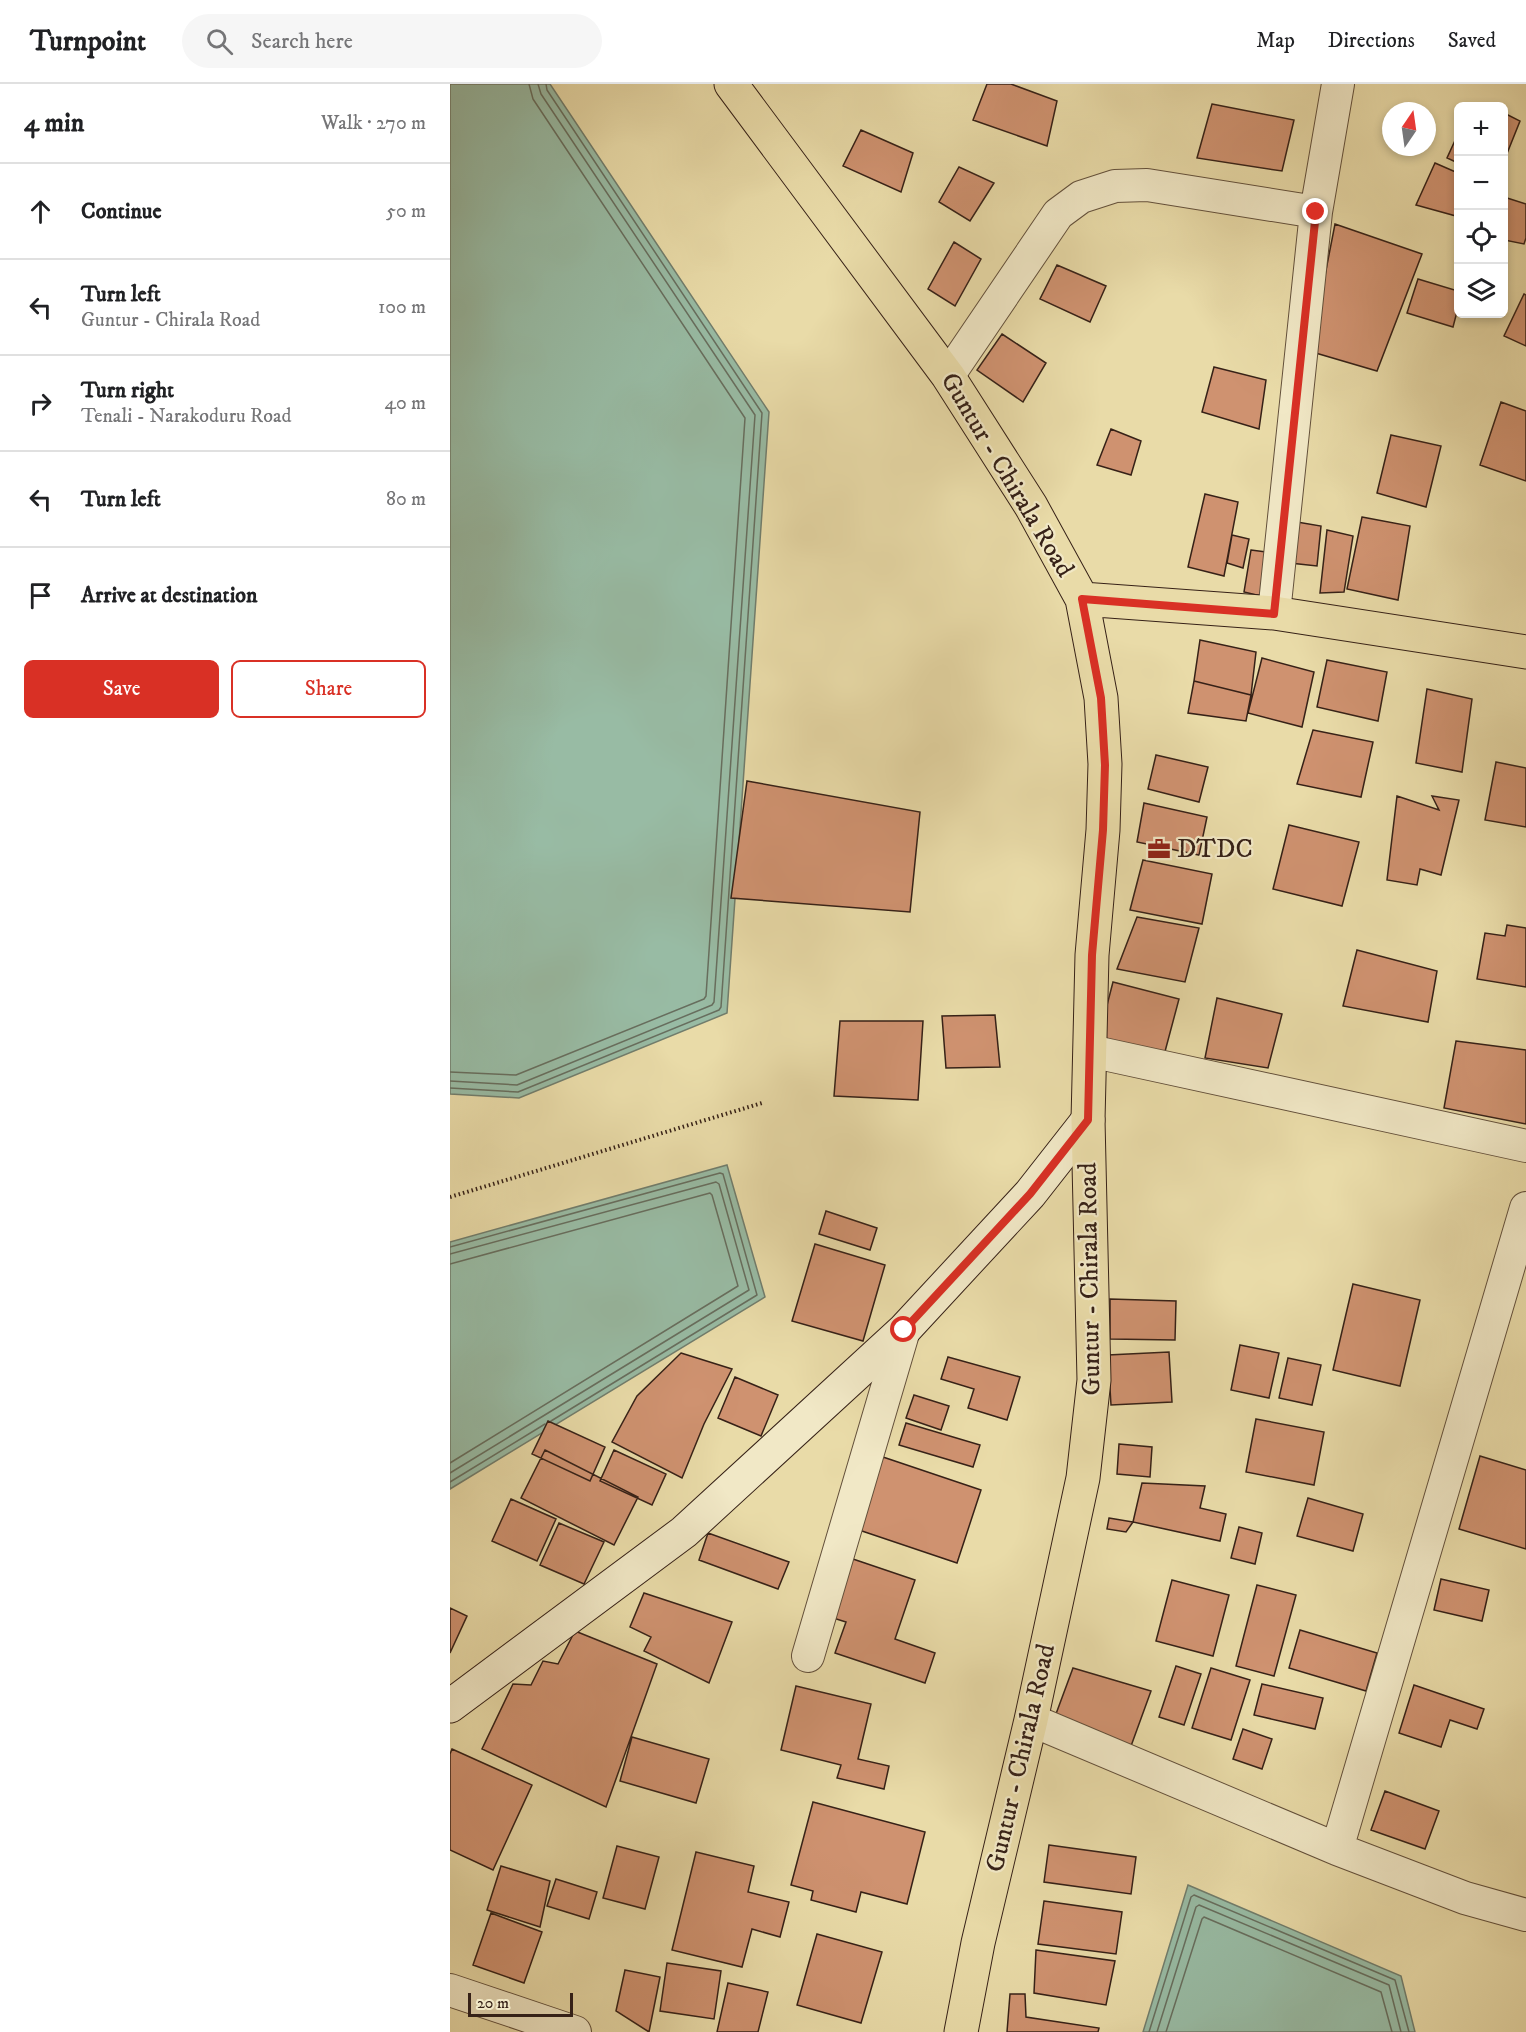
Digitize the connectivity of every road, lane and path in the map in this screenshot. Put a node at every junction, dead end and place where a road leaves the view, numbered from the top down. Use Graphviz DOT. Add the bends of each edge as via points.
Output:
graph roads {
  1 [pos="731,84"];
  2 [pos="1338,84"];
  3 [pos="1316,212"];
  4 [pos="948,376"];
  5 [pos="1082,599"];
  6 [pos="1274,614"];
  7 [pos="1526,652"];
  8 [pos="1090,1051"];
  9 [pos="762,1103"];
  10 [pos="1088,1120"];
  11 [pos="1526,1146"];
  12 [pos="450,1197"];
  13 [pos="1526,1208"];
  14 [pos="904,1330"];
  15 [pos="808,1656"];
  16 [pos="450,1706"];
  17 [pos="1031,1720"];
  18 [pos="1337,1850"];
  19 [pos="1526,1915"];
  20 [pos="450,1990"];
  21 [pos="575,2032"];
  22 [pos="961,2032"];
  1 -- 4 [label="main road, Guntur - Chirala Road"];
  2 -- 3 [label="street"];
  3 -- 4 [label="street" via="1147,185 1115,186 1081,197 1058,214"];
  3 -- 6 [label="street"];
  4 -- 5 [label="main road, Guntur - Chirala Road" via="1031,506"];
  5 -- 6 [label="main road"];
  5 -- 8 [label="main road, Guntur - Chirala Road" via="1101,698 1105,765 1092,955"];
  6 -- 7 [label="main road"];
  8 -- 10 [label="main road, Guntur - Chirala Road"];
  8 -- 11 [label="street"];
  9 -- 12 [label="path"];
  10 -- 14 [label="main road" via="1030,1194"];
  10 -- 17 [label="main road, Guntur - Chirala Road" via="1094,1380 1083,1478"];
  13 -- 18 [label="street"];
  14 -- 15 [label="street"];
  14 -- 16 [label="main road" via="684,1532"];
  17 -- 18 [label="street"];
  17 -- 22 [label="main road, Guntur - Chirala Road"];
  18 -- 19 [label="street" via="1465,1898"];
  20 -- 21 [label="street"];
}
